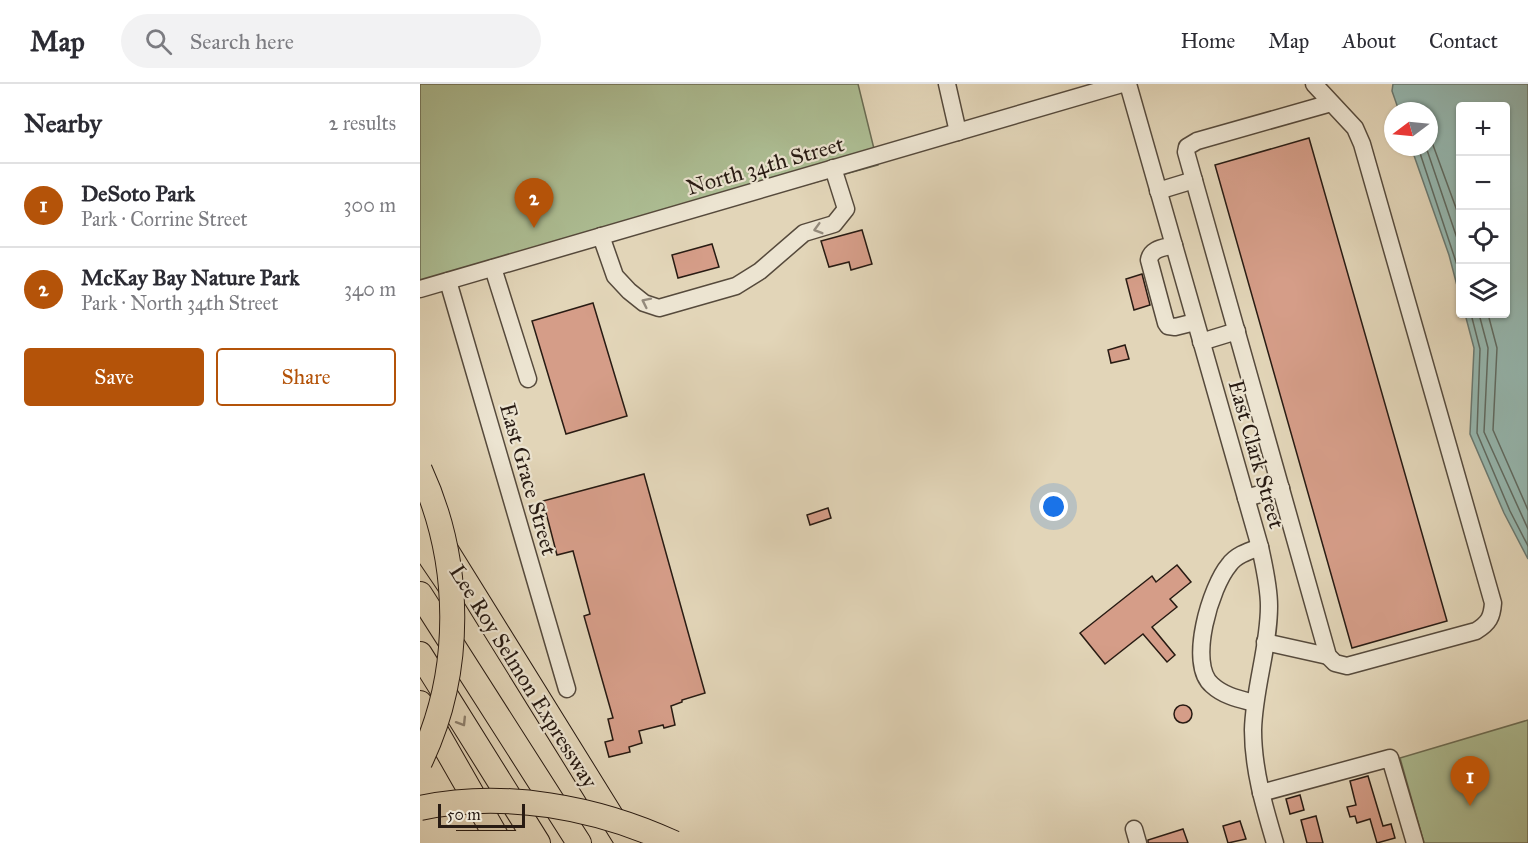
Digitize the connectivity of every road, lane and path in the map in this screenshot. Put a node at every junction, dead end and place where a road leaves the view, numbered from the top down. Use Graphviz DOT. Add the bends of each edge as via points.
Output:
graph roads {
  1 [pos="946,84"];
  2 [pos="1122,84"];
  3 [pos="1128,84"];
  4 [pos="1314,84"];
  5 [pos="1331,103"];
  6 [pos="958,132"];
  7 [pos="833,168"];
  8 [pos="1194,180"];
  9 [pos="1158,191"];
  10 [pos="601,236"];
  11 [pos="1174,245"];
  12 [pos="493,268"];
  13 [pos="448,281"];
  14 [pos="420,289"];
  15 [pos="1195,322"];
  16 [pos="1237,332"];
  17 [pos="1201,342"];
  18 [pos="528,379"];
  19 [pos="420,470"];
  20 [pos="1281,488"];
  21 [pos="1246,498"];
  22 [pos="420,508"];
  23 [pos="420,542"];
  24 [pos="1260,547"];
  25 [pos="420,594"];
  26 [pos="1265,642"];
  27 [pos="420,654"];
  28 [pos="1328,656"];
  29 [pos="567,689"];
  30 [pos="1254,702"];
  31 [pos="420,703"];
  32 [pos="540,703"];
  33 [pos="420,762"];
  34 [pos="1261,793"];
  35 [pos="420,808"];
  36 [pos="627,841"];
  37 [pos="456,843"];
  38 [pos="500,843"];
  39 [pos="516,843"];
  40 [pos="538,843"];
  41 [pos="579,843"];
  42 [pos="674,843"];
  43 [pos="1275,843"];
  44 [pos="1415,843"];
  1 -- 6 [label="street"];
  2 -- 6 [label="street, North 34th Street"];
  3 -- 9 [label="street, East Clark Street"];
  4 -- 5 [label="street"];
  5 -- 8 [label="street" via="1191,143 1186,152"];
  5 -- 28 [label="street" via="1355,128 1362,144 1493,603 1492,617 1485,625 1462,636 1357,665 1335,663"];
  6 -- 7 [label="street, North 34th Street"];
  7 -- 10 [label="street, North 34th Street"];
  7 -- 10 [label="street, one-way" via="846,209 834,225 804,233 736,286 659,308 644,303 615,276"];
  8 -- 9 [label="street"];
  8 -- 16 [label="street"];
  9 -- 11 [label="street, East Clark Street"];
  10 -- 12 [label="street, North 34th Street"];
  11 -- 15 [label="street, East Clark Street"];
  11 -- 15 [label="street" via="1155,250 1149,260 1166,323 1175,327"];
  12 -- 13 [label="street, North 34th Street"];
  12 -- 18 [label="street"];
  13 -- 14 [label="street, North 34th Street"];
  13 -- 29 [label="street, East Grace Street"];
  15 -- 17 [label="street, East Clark Street"];
  16 -- 17 [label="street"];
  16 -- 20 [label="street"];
  17 -- 21 [label="street, East Clark Street"];
  19 -- 33 [label="highway, bridge" via="444,538 452,613 444,690"];
  20 -- 21 [label="street"];
  20 -- 28 [label="street"];
  21 -- 24 [label="street, East Clark Street"];
  22 -- 32 [label="highway, Lee Roy Selmon Expressway"];
  23 -- 32 [label="highway"];
  24 -- 26 [label="street, East Clark Street" via="1269,605"];
  24 -- 30 [label="street" via="1230,562 1221,575 1201,645 1202,669 1211,684 1232,697"];
  25 -- 41 [label="highway"];
  26 -- 28 [label="street"];
  26 -- 30 [label="street, East Clark Street"];
  27 -- 40 [label="highway, one-way"];
  30 -- 34 [label="street, East Clark Street" via="1254,743"];
  31 -- 38 [label="highway"];
  32 -- 36 [label="highway, Lee Roy Selmon Expressway"];
  34 -- 43 [label="street, East Clark Street"];
  34 -- 44 [label="street" via="1390,758"];
  35 -- 42 [label="highway, bridge" via="442,803 523,802 596,815"];
  37 -- 39 [label="highway, bridge"];
}
